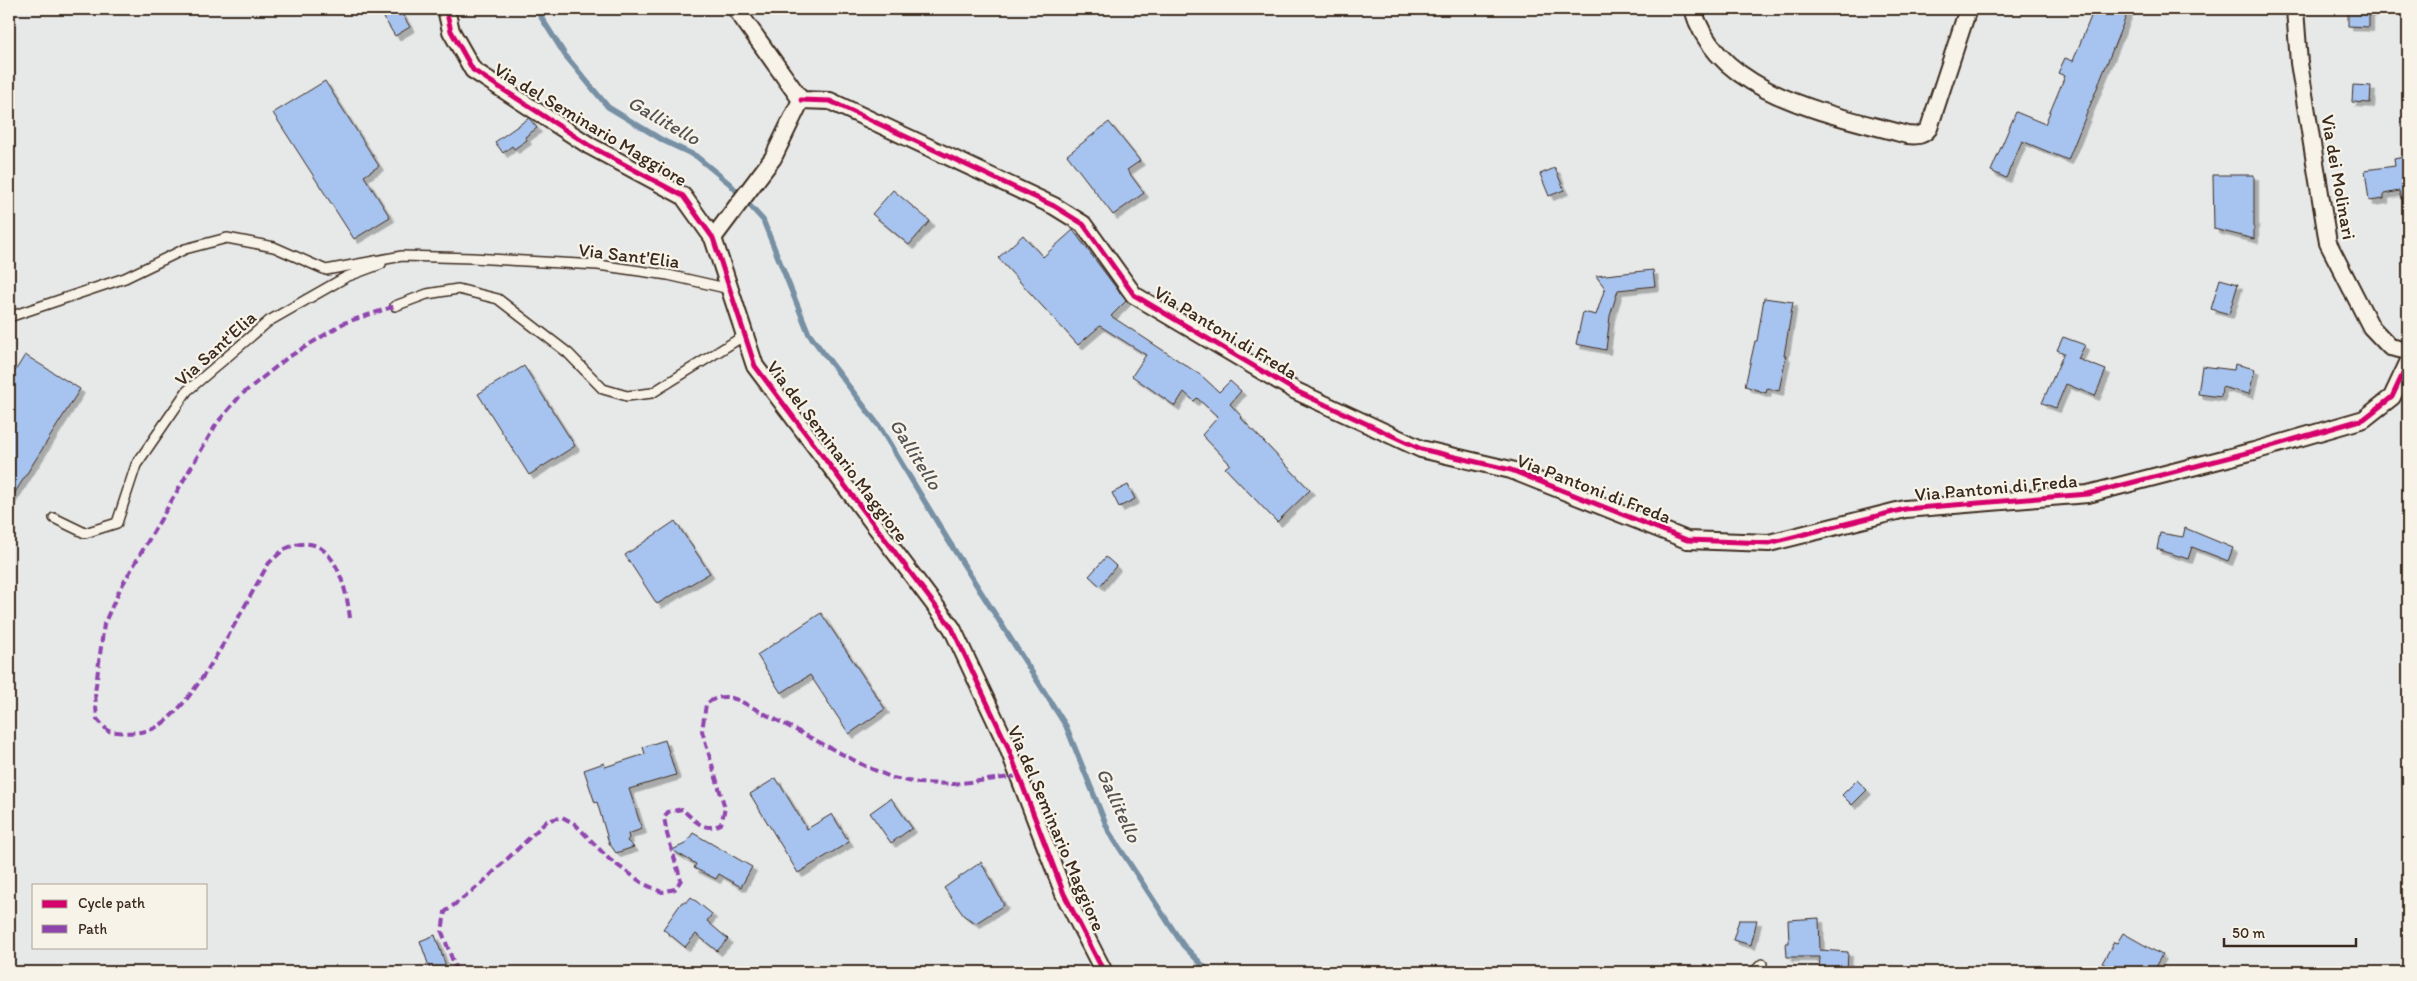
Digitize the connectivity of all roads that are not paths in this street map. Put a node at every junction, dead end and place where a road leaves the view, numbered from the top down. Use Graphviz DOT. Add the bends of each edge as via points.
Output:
graph roads {
  1 [pos="446,9"];
  2 [pos="736,9"];
  3 [pos="1693,9"];
  4 [pos="1968,9"];
  5 [pos="2295,9"];
  6 [pos="801,100"];
  7 [pos="716,233"];
  8 [pos="402,256"];
  9 [pos="731,289"];
  10 [pos="395,306"];
  11 [pos="9,317"];
  12 [pos="745,335"];
  13 [pos="2408,351"];
  14 [pos="2408,363"];
  15 [pos="54,518"];
  16 [pos="1762,964"];
  17 [pos="1104,972"];
  18 [pos="1754,972"];
  1 -- 7 [label="street, Via del Seminario Maggiore" via="451,31 473,70 590,146 683,196"];
  2 -- 6 [label="street"];
  3 -- 4 [label="street" via="1712,46 1747,80 1788,100 1917,136 1925,134 1929,128"];
  5 -- 13 [label="street, Via dei Molinari" via="2299,62 2328,243 2370,327 2390,348"];
  6 -- 7 [label="street" via="773,158"];
  6 -- 14 [label="street, Via Pantoni di Freda" via="830,101 1054,206 1083,224 1134,295 1296,391 1421,449 1511,470 1687,540 1769,542 1905,509 2088,494 2364,419 2392,396"];
  7 -- 9 [label="street, Via del Seminario Maggiore"];
  8 -- 9 [label="lane, Via Sant'Elia" via="598,265 668,275"];
  8 -- 11 [label="lane, Via Sant'Elia" via="326,270 274,247 227,238 185,249 125,278"];
  8 -- 15 [label="lane, Via Sant'Elia" via="346,277 269,321 187,391 136,465 117,523 85,532"];
  9 -- 12 [label="street, Via del Seminario Maggiore"];
  10 -- 12 [label="lane" via="427,294 458,289 498,299 568,353 603,388 628,396 652,393"];
  12 -- 17 [label="street, Via del Seminario Maggiore" via="755,366 952,628 1007,745 1064,894"];
  16 -- 18 [label="lane"];
}
